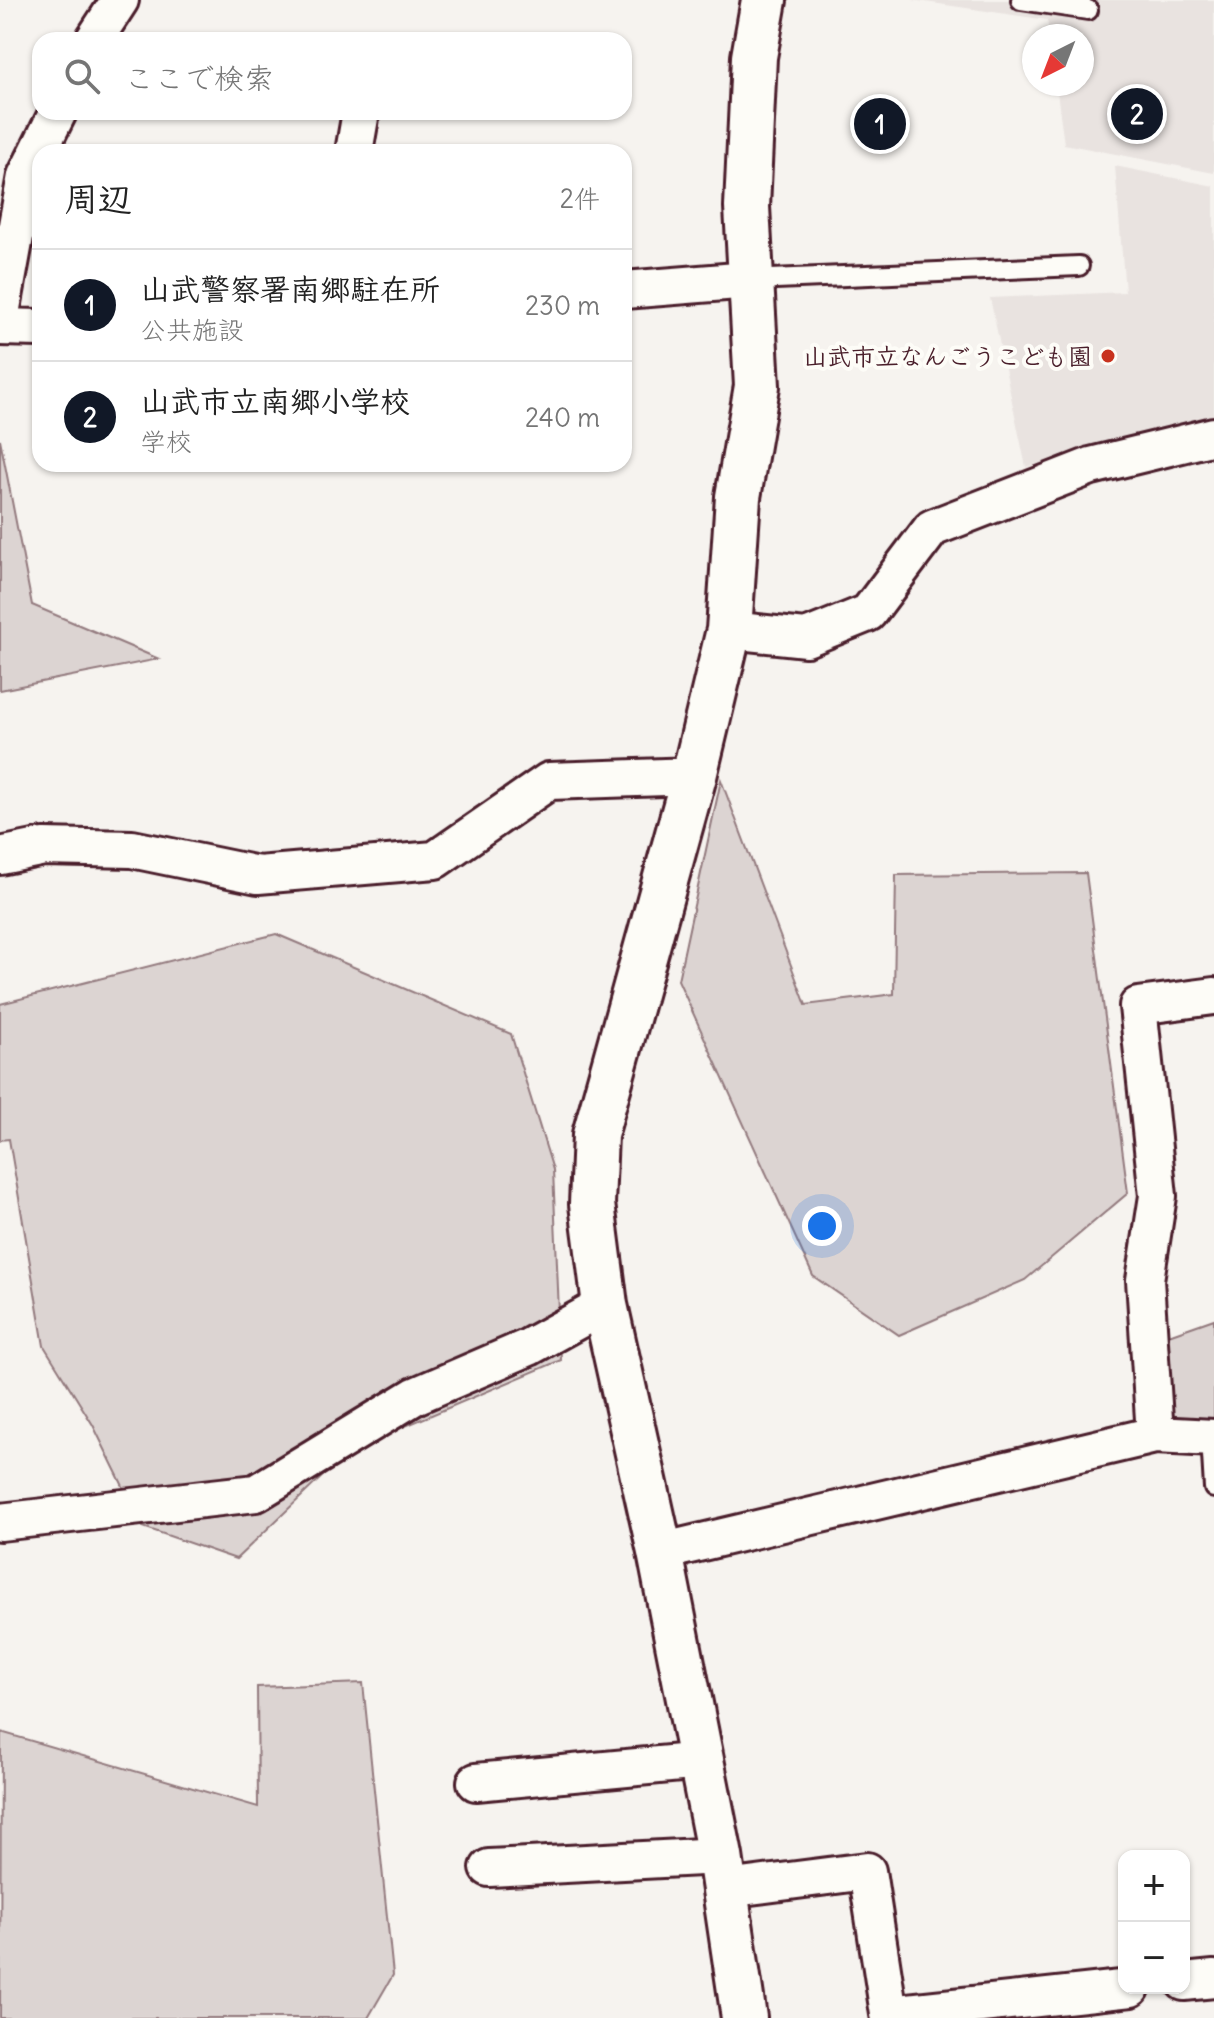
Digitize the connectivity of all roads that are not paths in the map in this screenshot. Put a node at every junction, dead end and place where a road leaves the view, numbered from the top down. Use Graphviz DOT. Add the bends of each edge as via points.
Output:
graph roads {
  1 [pos="120,0"];
  2 [pos="764,0"];
  3 [pos="1021,0"];
  4 [pos="1088,10"];
  5 [pos="107,32"];
  6 [pos="55,120"];
  7 [pos="360,120"];
  8 [pos="46,144"];
  9 [pos="355,144"];
  10 [pos="32,181"];
  11 [pos="1079,266"];
  12 [pos="750,280"];
  13 [pos="632,289"];
  14 [pos="0,319"];
  15 [pos="0,327"];
  16 [pos="32,328"];
  17 [pos="1214,436"];
  18 [pos="729,630"];
  19 [pos="694,776"];
  20 [pos="0,856"];
  21 [pos="1214,996"];
  22 [pos="605,1305"];
  23 [pos="1155,1435"];
  24 [pos="1212,1438"];
  25 [pos="1214,1488"];
  26 [pos="0,1522"];
  27 [pos="660,1552"];
  28 [pos="702,1761"];
  29 [pos="476,1782"];
  30 [pos="489,1868"];
  31 [pos="723,1873"];
  32 [pos="1214,1979"];
  33 [pos="1190,1981"];
  34 [pos="1118,1989"];
  35 [pos="744,2018"];
  1 -- 5 [label="street"];
  2 -- 12 [label="street" via="754,57 747,207"];
  3 -- 4 [label="lane"];
  6 -- 8 [label="street"];
  7 -- 9 [label="street"];
  10 -- 14 [label="street"];
  11 -- 12 [label="lane"];
  12 -- 13 [label="street"];
  12 -- 18 [label="street" via="757,386 738,497"];
  15 -- 16 [label="street"];
  17 -- 18 [label="street" via="1091,466 932,528 868,613 806,638"];
  18 -- 19 [label="street"];
  19 -- 20 [label="street" via="549,781 435,860 258,875 132,849 44,847"];
  19 -- 22 [label="street" via="595,1135 592,1204"];
  21 -- 23 [label="street" via="1138,1006 1158,1196 1145,1280"];
  22 -- 26 [label="street" via="529,1347 415,1396 256,1493"];
  22 -- 27 [label="street"];
  23 -- 24 [label="street"];
  23 -- 27 [label="street"];
  24 -- 25 [label="lane"];
  27 -- 28 [label="street"];
  28 -- 29 [label="street"];
  28 -- 31 [label="street"];
  30 -- 31 [label="street"];
  31 -- 34 [label="street" via="867,1871 889,2014"];
  31 -- 35 [label="street"];
  32 -- 33 [label="street"];
}
